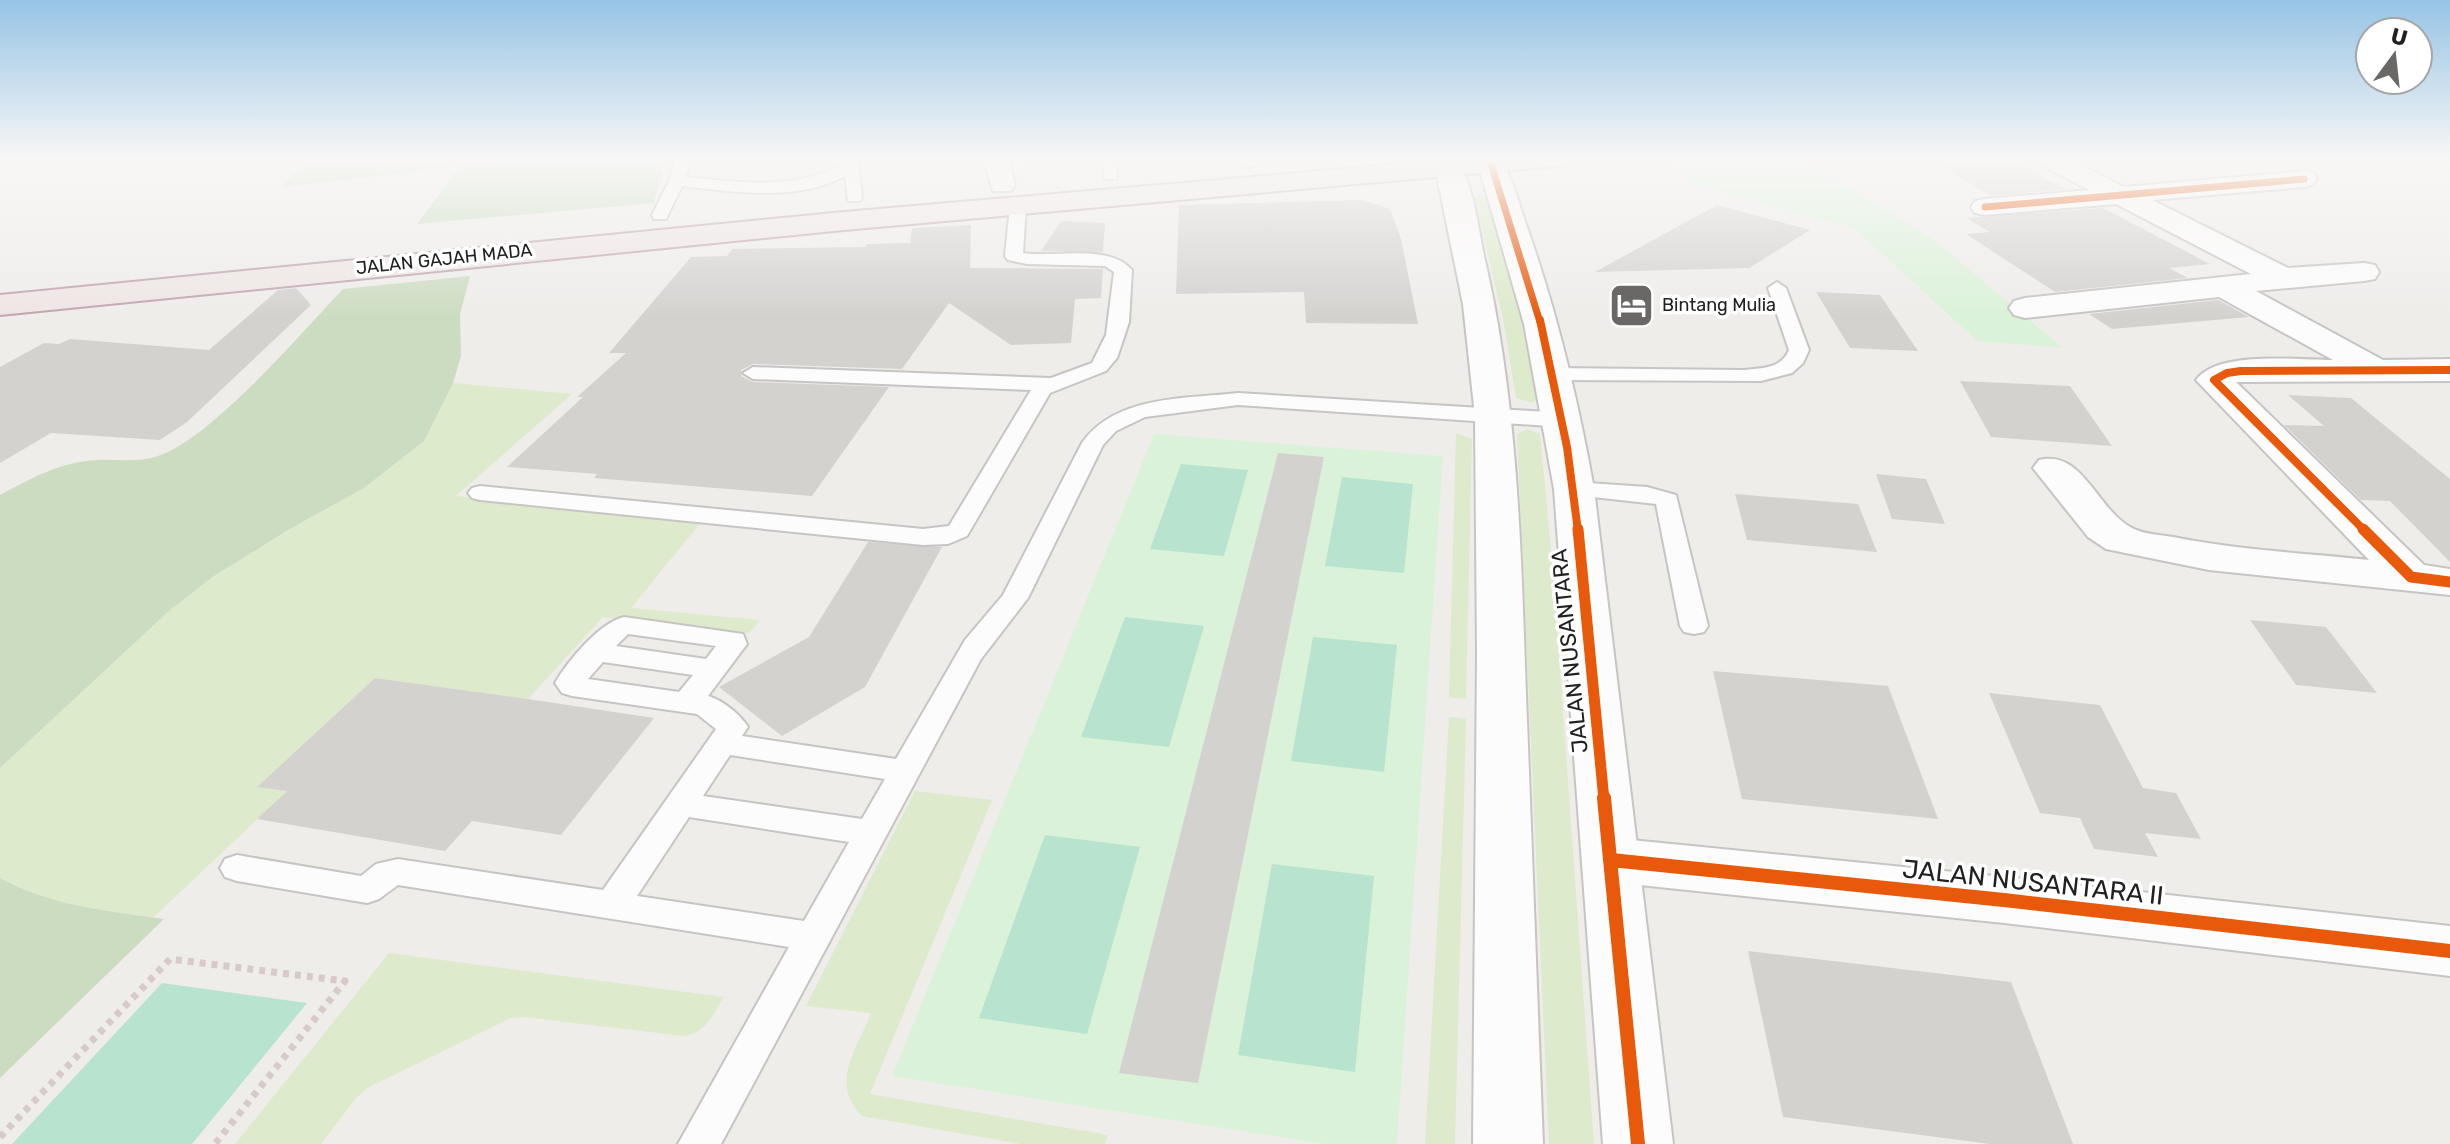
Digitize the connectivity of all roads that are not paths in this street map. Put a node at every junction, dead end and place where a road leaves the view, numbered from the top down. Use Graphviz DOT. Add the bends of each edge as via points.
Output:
graph roads {
  1 [pos="662,211"];
  2 [pos="701,211"];
  3 [pos="799,211"];
  4 [pos="1008,211"];
  5 [pos="1460,211"];
  6 [pos="1491,211"];
  7 [pos="2154,211"];
  8 [pos="660,215"];
  9 [pos="2364,272"];
  10 [pos="2283,278"];
  11 [pos="14,279"];
  12 [pos="2224,287"];
  13 [pos="1777,288"];
  14 [pos="0,305"];
  15 [pos="2025,308"];
  16 [pos="2377,370"];
  17 [pos="2450,370"];
  18 [pos="753,373"];
  19 [pos="1552,374"];
  20 [pos="1050,384"];
  21 [pos="1494,416"];
  22 [pos="1563,420"];
  23 [pos="2053,468"];
  24 [pos="1574,489"];
  25 [pos="480,493"];
  26 [pos="2430,580"];
  27 [pos="1694,626"];
  28 [pos="687,702"];
  29 [pos="724,744"];
  30 [pos="905,771"];
  31 [pos="681,804"];
  32 [pos="872,833"];
  33 [pos="1611,860"];
  34 [pos="237,868"];
  35 [pos="612,905"];
  36 [pos="814,937"];
  37 [pos="2450,951"];
  38 [pos="699,1144"];
  39 [pos="1508,1144"];
  40 [pos="1638,1144"];
  1 -- 8 [label="lane"];
  2 -- 8 [label="highway, JALAN GAJAH MADA"];
  3 -- 14 [label="highway, JALAN GAJAH MADA" via="476,256"];
  4 -- 20 [label="lane" via="1014,256 1109,261 1123,270 1121,313 1106,361"];
  5 -- 21 [label="street"];
  6 -- 19 [label="street, JALAN NUSANTARA" via="1536,305"];
  7 -- 10 [label="street"];
  8 -- 11 [label="highway, JALAN GAJAH MADA"];
  9 -- 10 [label="street"];
  10 -- 12 [label="street"];
  11 -- 14 [label="highway"];
  12 -- 15 [label="street"];
  12 -- 16 [label="street"];
  13 -- 19 [label="lane" via="1799,350 1788,368 1744,376"];
  16 -- 17 [label="street"];
  16 -- 26 [label="street" via="2241,371 2214,380"];
  18 -- 20 [label="lane"];
  19 -- 22 [label="street, JALAN NUSANTARA"];
  20 -- 25 [label="lane" via="1035,399 964,526 948,536"];
  21 -- 22 [label="lane"];
  21 -- 30 [label="lane" via="1238,399 1122,417 1093,443 1015,598 979,640"];
  21 -- 39 [label="street"];
  22 -- 24 [label="street, JALAN NUSANTARA"];
  23 -- 26 [label="street" via="2103,528 2121,540 2209,557"];
  24 -- 27 [label="lane" via="1667,500"];
  24 -- 33 [label="street, JALAN NUSANTARA"];
  28 -- 28 [label="lane" via="733,640 624,625 594,652 571,685"];
  28 -- 29 [label="lane" via="709,706 733,727"];
  29 -- 30 [label="lane"];
  29 -- 31 [label="lane"];
  30 -- 32 [label="lane"];
  31 -- 32 [label="lane"];
  31 -- 35 [label="lane"];
  32 -- 36 [label="lane"];
  33 -- 37 [label="street, JALAN NUSANTARA II"];
  33 -- 40 [label="street, JALAN NUSANTARA"];
  34 -- 35 [label="lane" via="367,890 388,873 398,872"];
  35 -- 36 [label="lane"];
  36 -- 38 [label="lane"];
}
